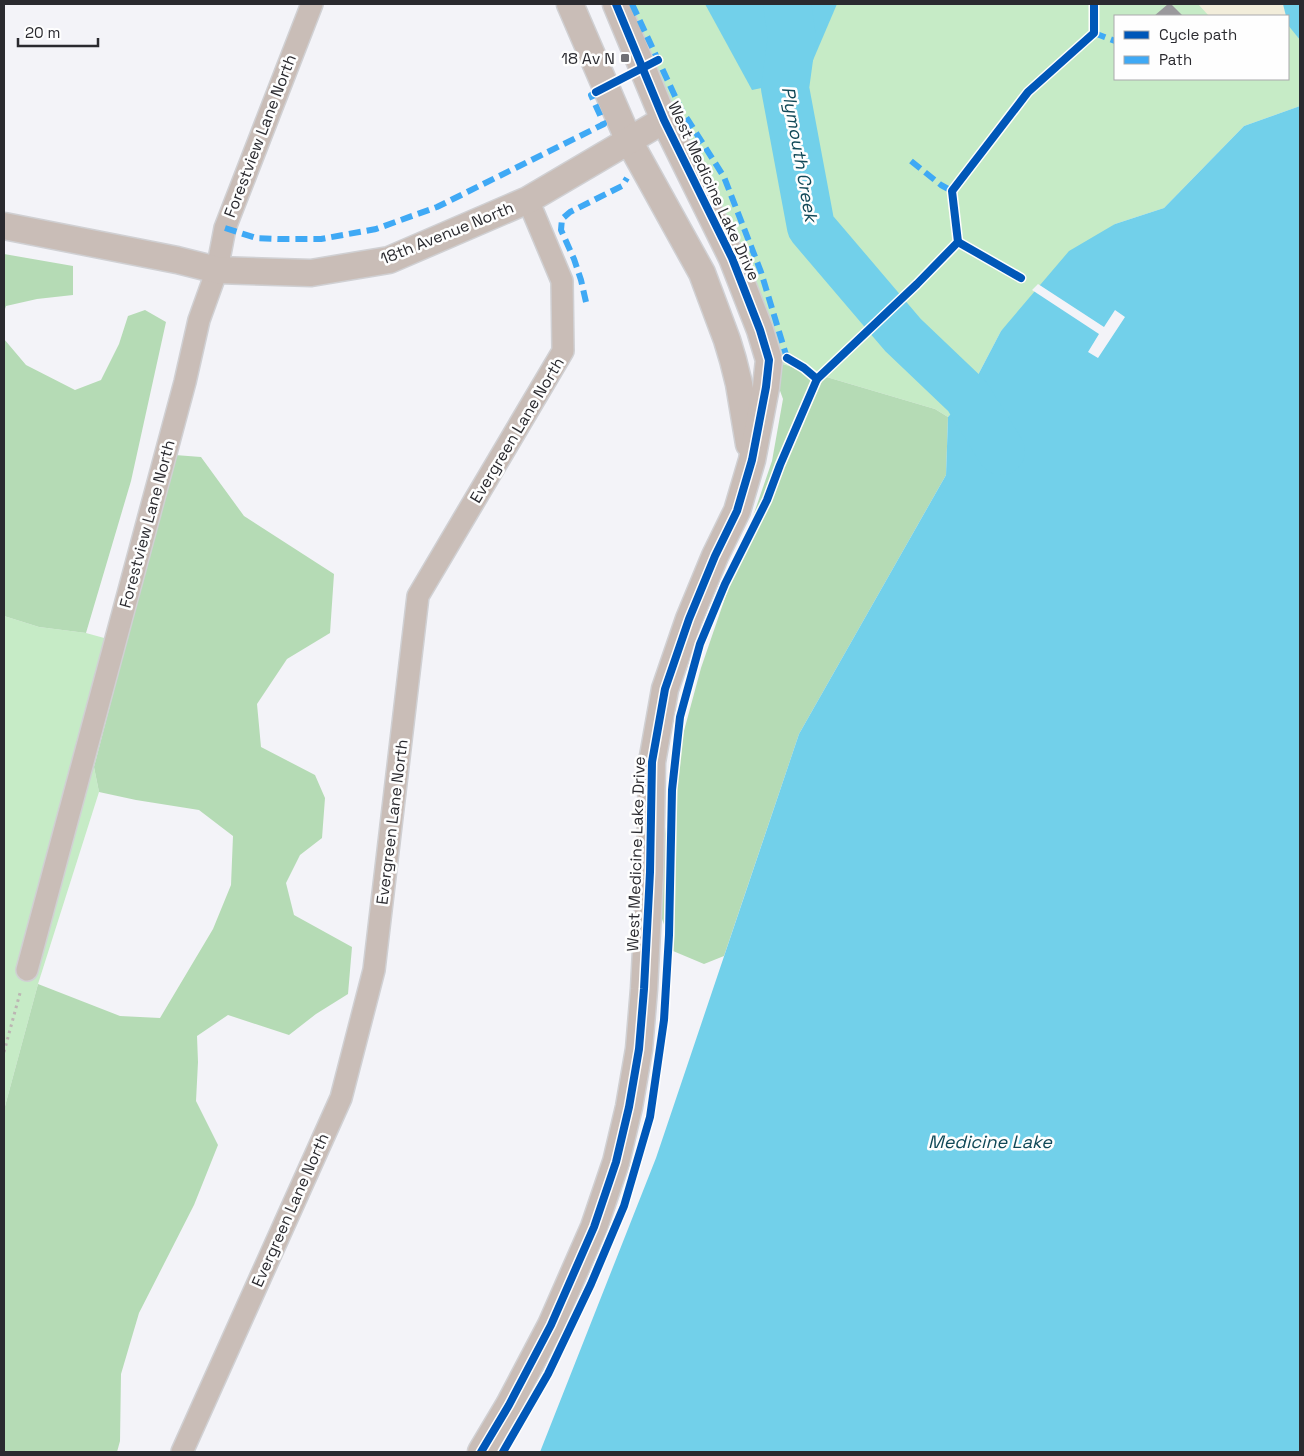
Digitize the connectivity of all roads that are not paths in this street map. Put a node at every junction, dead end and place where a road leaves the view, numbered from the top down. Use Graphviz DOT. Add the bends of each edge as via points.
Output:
graph roads {
  1 [pos="312,4"];
  2 [pos="570,4"];
  3 [pos="616,4"];
  4 [pos="664,120"];
  5 [pos="629,141"];
  6 [pos="528,200"];
  7 [pos="4,226"];
  8 [pos="217,270"];
  9 [pos="752,460"];
  10 [pos="27,970"];
  11 [pos="182,1452"];
  12 [pos="481,1452"];
  1 -- 8 [label="street, Forestview Lane North" via="224,228"];
  2 -- 5 [label="street, West Medicine Lake Drive"];
  3 -- 4 [label="street, West Medicine Lake Drive"];
  4 -- 5 [label="street, 18th Avenue North"];
  4 -- 9 [label="street, West Medicine Lake Drive" via="732,258 769,360"];
  5 -- 6 [label="street, 18th Avenue North"];
  5 -- 9 [label="street, West Medicine Lake Drive" via="702,273 727,340 739,384"];
  6 -- 8 [label="street, 18th Avenue North" via="389,260 310,273"];
  6 -- 11 [label="street, Evergreen Lane North" via="562,281 563,351 418,596 374,970 341,1098"];
  7 -- 8 [label="street, 18th Avenue North"];
  8 -- 10 [label="street, Forestview Lane North" via="200,320"];
  9 -- 12 [label="street, West Medicine Lake Drive" via="737,511 692,610 665,688 652,762 639,1049 616,1162 594,1227 551,1324"];
}
